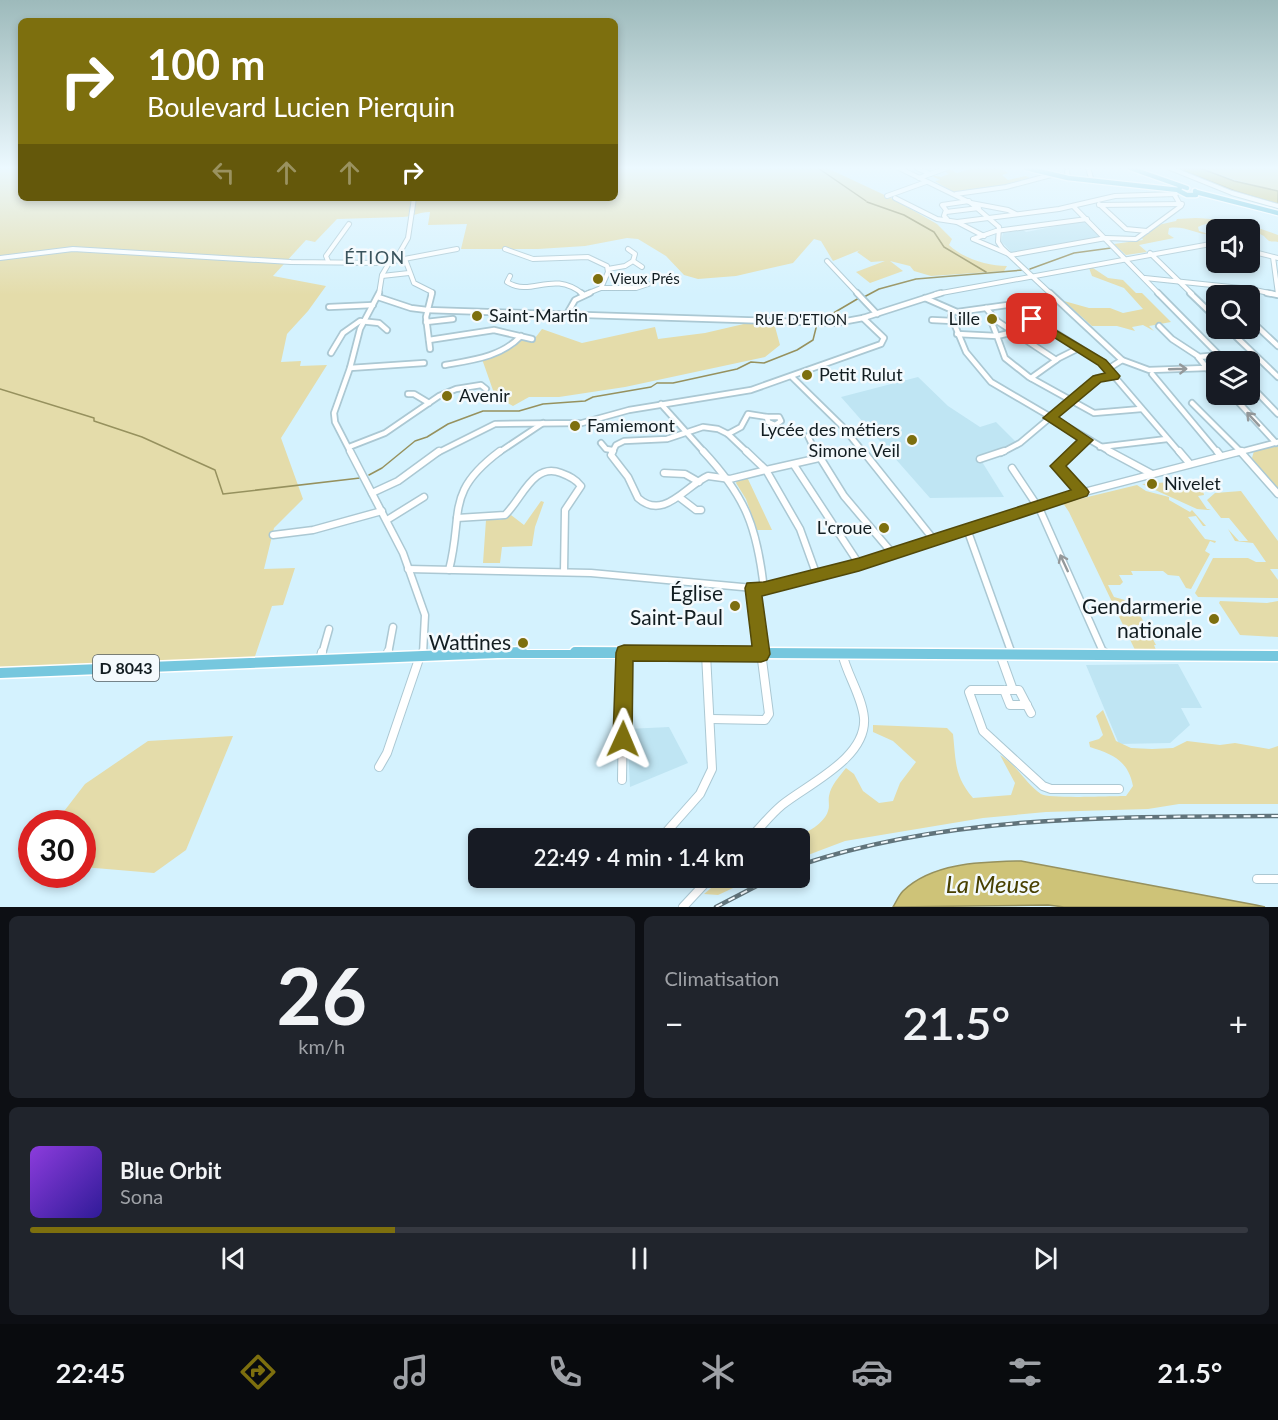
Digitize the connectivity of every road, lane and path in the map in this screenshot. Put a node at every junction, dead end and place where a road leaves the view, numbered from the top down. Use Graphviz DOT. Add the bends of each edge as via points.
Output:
graph roads {
  1 [pos="413,210"];
  2 [pos="920,210"];
  3 [pos="960,210"];
  4 [pos="982,210"];
  5 [pos="1008,210"];
  6 [pos="1042,210"];
  7 [pos="1078,210"];
  8 [pos="1105,210"];
  9 [pos="1174,210"];
  10 [pos="946,212"];
  11 [pos="1016,214"];
  12 [pos="990,218"];
  13 [pos="1087,219"];
  14 [pos="949,220"];
  15 [pos="957,222"];
  16 [pos="349,224"];
  17 [pos="999,231"];
  18 [pos="1147,231"];
  19 [pos="984,236"];
  20 [pos="976,238"];
  21 [pos="1106,238"];
  22 [pos="1206,245"];
  23 [pos="457,249"];
  24 [pos="506,249"];
  25 [pos="628,249"];
  26 [pos="1150,253"];
  27 [pos="1260,254"];
  28 [pos="1011,255"];
  29 [pos="0,258"];
  30 [pos="1125,258"];
  31 [pos="1276,258"];
  32 [pos="396,259"];
  33 [pos="405,259"];
  34 [pos="328,261"];
  35 [pos="633,261"];
  36 [pos="827,261"];
  37 [pos="389,263"];
  38 [pos="642,267"];
  39 [pos="608,269"];
  40 [pos="409,273"];
  41 [pos="1032,275"];
  42 [pos="382,276"];
  43 [pos="510,276"];
  44 [pos="1145,278"];
  45 [pos="1181,283"];
  46 [pos="648,284"];
  47 [pos="1206,285"];
  48 [pos="601,288"];
  49 [pos="1260,291"];
  50 [pos="585,295"];
  51 [pos="1278,295"];
  52 [pos="378,297"];
  53 [pos="925,298"];
  54 [pos="1036,301"];
  55 [pos="373,305"];
  56 [pos="1011,305"];
  57 [pos="329,307"];
  58 [pos="986,308"];
  59 [pos="1206,308"];
  60 [pos="427,310"];
  61 [pos="953,312"];
  62 [pos="567,314"];
  63 [pos="878,314"];
  64 [pos="863,318"];
  65 [pos="453,319"];
  66 [pos="364,320"];
  67 [pos="932,321"];
  68 [pos="953,321"];
  69 [pos="997,321"];
  70 [pos="426,322"];
  71 [pos="1159,326"];
  72 [pos="387,330"];
  73 [pos="1260,330"];
  74 [pos="1014,332"];
  75 [pos="957,334"];
  76 [pos="521,336"];
  77 [pos="997,336"];
  78 [pos="532,339"];
  79 [pos="1238,339"];
  80 [pos="429,340"];
  81 [pos="1275,341"];
  82 [pos="1278,346"];
  83 [pos="1079,348"];
  84 [pos="430,349"];
  85 [pos="1215,351"];
  86 [pos="331,353"];
  87 [pos="1198,356"];
  88 [pos="1206,356"];
  89 [pos="1056,360"];
  90 [pos="1122,360"];
  91 [pos="424,363"];
  92 [pos="445,364"];
  93 [pos="1206,367"];
  94 [pos="350,368"];
  95 [pos="1206,368"];
  96 [pos="1108,369"];
  97 [pos="1150,372"];
  98 [pos="1114,376"];
  99 [pos="792,377"];
  100 [pos="1278,377"];
  101 [pos="1031,378"];
  102 [pos="486,389"];
  103 [pos="408,394"];
  104 [pos="1260,395"];
  105 [pos="1071,401"];
  106 [pos="1192,402"];
  107 [pos="429,403"];
  108 [pos="662,404"];
  109 [pos="1242,405"];
  110 [pos="1141,410"];
  111 [pos="1278,414"];
  112 [pos="767,417"];
  113 [pos="1050,418"];
  114 [pos="544,423"];
  115 [pos="685,434"];
  116 [pos="728,434"];
  117 [pos="808,436"];
  118 [pos="1087,440"];
  119 [pos="1167,440"];
  120 [pos="1277,442"];
  121 [pos="601,443"];
  122 [pos="349,447"];
  123 [pos="1100,447"];
  124 [pos="612,450"];
  125 [pos="1240,451"];
  126 [pos="1221,456"];
  127 [pos="819,458"];
  128 [pos="980,459"];
  129 [pos="1190,464"];
  130 [pos="714,465"];
  131 [pos="794,465"];
  132 [pos="1012,468"];
  133 [pos="767,471"];
  134 [pos="664,473"];
  135 [pos="1152,474"];
  136 [pos="707,476"];
  137 [pos="728,480"];
  138 [pos="699,482"];
  139 [pos="1082,492"];
  140 [pos="372,493"];
  141 [pos="1278,494"];
  142 [pos="424,497"];
  143 [pos="679,497"];
  144 [pos="1037,506"];
  145 [pos="701,510"];
  146 [pos="382,511"];
  147 [pos="458,518"];
  148 [pos="387,520"];
  149 [pos="967,529"];
  150 [pos="273,535"];
  151 [pos="934,540"];
  152 [pos="892,554"];
  153 [pos="859,564"];
  154 [pos="408,569"];
  155 [pos="449,570"];
  156 [pos="564,572"];
  157 [pos="817,576"];
  158 [pos="753,588"];
  159 [pos="764,589"];
  160 [pos="393,627"];
  161 [pos="329,629"];
  162 [pos="624,653"];
  163 [pos="843,653"];
  164 [pos="706,654"];
  165 [pos="761,654"];
  166 [pos="1000,654"];
  167 [pos="1012,654"];
  168 [pos="1105,655"];
  169 [pos="422,656"];
  170 [pos="1278,656"];
  171 [pos="387,658"];
  172 [pos="321,660"];
  173 [pos="0,673"];
  174 [pos="1004,690"];
  175 [pos="1013,690"];
  176 [pos="1027,705"];
  177 [pos="1031,713"];
  178 [pos="711,720"];
  179 [pos="379,766"];
  180 [pos="622,780"];
  181 [pos="1119,789"];
  182 [pos="670,828"];
  183 [pos="760,828"];
  184 [pos="1257,879"];
  185 [pos="1278,879"];
  186 [pos="701,888"];
  187 [pos="683,907"];
  1 -- 32 [label="street" via="405,245"];
  2 -- 14 [label="street"];
  3 -- 10 [label="street"];
  4 -- 12 [label="street"];
  5 -- 11 [label="street"];
  6 -- 11 [label="street"];
  7 -- 13 [label="street"];
  8 -- 18 [label="street" via="1126,229"];
  9 -- 18 [label="street"];
  10 -- 14 [label="street" via="944,216"];
  11 -- 12 [label="street"];
  12 -- 15 [label="street"];
  12 -- 17 [label="street"];
  13 -- 17 [label="street"];
  13 -- 21 [label="street"];
  14 -- 15 [label="street"];
  15 -- 19 [label="street"];
  16 -- 34 [label="street" via="328,251"];
  17 -- 19 [label="street"];
  17 -- 28 [label="street" via="998,244"];
  18 -- 21 [label="street" via="1133,240"];
  19 -- 20 [label="street"];
  20 -- 28 [label="street" via="973,241"];
  21 -- 28 [label="street"];
  21 -- 30 [label="street"];
  22 -- 26 [label="street, RUE D'ETION"];
  23 -- 33 [label="street"];
  24 -- 39 [label="street" via="533,259 588,257"];
  25 -- 35 [label="street" via="635,254"];
  26 -- 30 [label="street, RUE D'ETION"];
  26 -- 45 [label="street"];
  27 -- 31 [label="street"];
  28 -- 41 [label="street"];
  29 -- 34 [label="street" via="73,249 284,262"];
  30 -- 41 [label="street, RUE D'ETION"];
  30 -- 44 [label="street"];
  31 -- 51 [label="street"];
  32 -- 33 [label="street"];
  32 -- 37 [label="street"];
  33 -- 40 [label="street"];
  34 -- 37 [label="street"];
  35 -- 38 [label="street"];
  35 -- 39 [label="street"];
  36 -- 63 [label="street"];
  37 -- 42 [label="street"];
  39 -- 48 [label="street"];
  40 -- 42 [label="street"];
  40 -- 60 [label="street" via="417,286 432,292"];
  41 -- 53 [label="street, RUE D'ETION"];
  41 -- 90 [label="street"];
  42 -- 52 [label="street"];
  43 -- 50 [label="street" via="507,282 516,288 562,281 576,286"];
  44 -- 45 [label="street"];
  44 -- 85 [label="street"];
  45 -- 47 [label="street"];
  45 -- 59 [label="street"];
  46 -- 48 [label="street"];
  48 -- 50 [label="street"];
  49 -- 51 [label="street"];
  50 -- 62 [label="street" via="571,304"];
  52 -- 55 [label="street"];
  52 -- 60 [label="street, RUE D'ETION"];
  53 -- 61 [label="street"];
  53 -- 63 [label="street, RUE D'ETION"];
  54 -- 56 [label="street"];
  55 -- 57 [label="street"];
  55 -- 66 [label="street"];
  56 -- 58 [label="street"];
  56 -- 83 [label="street"];
  58 -- 61 [label="street"];
  58 -- 69 [label="street"];
  60 -- 62 [label="street, RUE D'ETION"];
  60 -- 70 [label="street"];
  61 -- 68 [label="street"];
  62 -- 64 [label="street, RUE D'ETION" via="836,323"];
  63 -- 64 [label="street, RUE D'ETION"];
  64 -- 99 [label="street" via="885,338 881,344"];
  65 -- 70 [label="street"];
  66 -- 72 [label="street"];
  66 -- 86 [label="street" via="344,330"];
  66 -- 94 [label="street"];
  67 -- 68 [label="street"];
  68 -- 75 [label="street"];
  69 -- 74 [label="street"];
  69 -- 77 [label="street" via="992,323"];
  70 -- 80 [label="street"];
  71 -- 87 [label="street"];
  73 -- 81 [label="street"];
  74 -- 77 [label="street"];
  74 -- 89 [label="street"];
  75 -- 77 [label="street"];
  75 -- 113 [label="street" via="978,371 1004,392"];
  76 -- 78 [label="street"];
  76 -- 80 [label="street" via="494,330"];
  76 -- 92 [label="street" via="513,345 490,356"];
  77 -- 101 [label="street" via="1005,358"];
  79 -- 100 [label="street"];
  80 -- 84 [label="street"];
  81 -- 82 [label="street"];
  83 -- 89 [label="street"];
  83 -- 96 [label="street"];
  87 -- 88 [label="street"];
  87 -- 93 [label="street"];
  89 -- 101 [label="street"];
  90 -- 96 [label="street"];
  90 -- 97 [label="street"];
  91 -- 94 [label="street"];
  94 -- 122 [label="street" via="334,413"];
  97 -- 95 [label="street, one-way"];
  96 -- 98 [label="street"];
  97 -- 126 [label="street"];
  98 -- 105 [label="street" via="1097,378"];
  98 -- 110 [label="street"];
  99 -- 108 [label="street" via="751,390"];
  99 -- 151 [label="street" via="843,427"];
  101 -- 105 [label="street"];
  102 -- 107 [label="street" via="481,385 456,389"];
  103 -- 107 [label="street"];
  104 -- 111 [label="street"];
  105 -- 110 [label="street" via="1094,413"];
  105 -- 113 [label="street"];
  106 -- 125 [label="street"];
  107 -- 122 [label="street" via="385,432"];
  108 -- 114 [label="street" via="582,423"];
  108 -- 115 [label="street"];
  120 -- 109 [label="street, one-way"];
  110 -- 119 [label="street"];
  112 -- 116 [label="street" via="748,414 741,428"];
  113 -- 118 [label="street"];
  113 -- 128 [label="street" via="1011,449"];
  114 -- 140 [label="street" via="509,422 483,428"];
  114 -- 147 [label="street" via="475,473 461,492"];
  115 -- 116 [label="street" via="711,427"];
  115 -- 124 [label="street" via="624,441"];
  115 -- 130 [label="street"];
  116 -- 133 [label="street"];
  117 -- 127 [label="street"];
  118 -- 123 [label="street"];
  118 -- 139 [label="street" via="1057,466"];
  119 -- 123 [label="street"];
  119 -- 129 [label="street"];
  120 -- 125 [label="street"];
  121 -- 124 [label="street"];
  122 -- 140 [label="street"];
  123 -- 135 [label="street"];
  124 -- 143 [label="street" via="611,455 631,480 636,497 643,502 660,506"];
  125 -- 126 [label="street"];
  125 -- 141 [label="street"];
  126 -- 129 [label="street"];
  127 -- 131 [label="street"];
  127 -- 152 [label="street" via="844,496"];
  129 -- 135 [label="street"];
  130 -- 136 [label="street"];
  130 -- 137 [label="street"];
  131 -- 133 [label="street"];
  131 -- 153 [label="street"];
  132 -- 144 [label="street"];
  133 -- 137 [label="street"];
  133 -- 157 [label="street" via="800,529"];
  134 -- 138 [label="street" via="685,474"];
  135 -- 139 [label="street"];
  136 -- 137 [label="street"];
  136 -- 138 [label="street"];
  137 -- 159 [label="street" via="748,512"];
  138 -- 143 [label="street"];
  139 -- 144 [label="street"];
  140 -- 146 [label="street"];
  142 -- 148 [label="street"];
  143 -- 145 [label="street"];
  144 -- 149 [label="street"];
  168 -- 144 [label="street, one-way"];
  146 -- 148 [label="street"];
  146 -- 150 [label="street" via="313,530"];
  147 -- 155 [label="street"];
  147 -- 156 [label="street" via="505,515 537,475 559,471 581,486 565,510"];
  148 -- 154 [label="street"];
  149 -- 151 [label="street"];
  149 -- 167 [label="street"];
  151 -- 152 [label="street"];
  152 -- 153 [label="street"];
  153 -- 157 [label="street"];
  154 -- 155 [label="street"];
  154 -- 169 [label="street" via="425,615"];
  155 -- 156 [label="street"];
  156 -- 158 [label="street"];
  157 -- 159 [label="street"];
  158 -- 159 [label="street"];
  158 -- 165 [label="street"];
  160 -- 171 [label="street"];
  161 -- 172 [label="street"];
  162 -- 164 [label="main road, D 8043"];
  162 -- 169 [label="main road, D 8043"];
  162 -- 180 [label="street"];
  163 -- 165 [label="main road, D 8043"];
  163 -- 166 [label="main road, D 8043"];
  163 -- 183 [label="street" via="865,721 863,735 852,752 781,806"];
  164 -- 165 [label="main road, D 8043"];
  164 -- 178 [label="street"];
  165 -- 178 [label="street" via="769,714 765,720"];
  166 -- 167 [label="main road, D 8043"];
  166 -- 175 [label="street"];
  167 -- 168 [label="main road, D 8043"];
  168 -- 170 [label="main road, D 8043"];
  169 -- 171 [label="main road, D 8043"];
  169 -- 179 [label="street"];
  171 -- 172 [label="main road, D 8043"];
  172 -- 173 [label="main road, D 8043"];
  174 -- 175 [label="street"];
  174 -- 176 [label="street" via="1010,705"];
  174 -- 181 [label="street" via="969,692 983,731 1043,786"];
  175 -- 176 [label="street" via="1022,692"];
  176 -- 177 [label="street"];
  178 -- 182 [label="street" via="712,769 700,794"];
  184 -- 185 [label="street"];
  186 -- 187 [label="street"];
}
